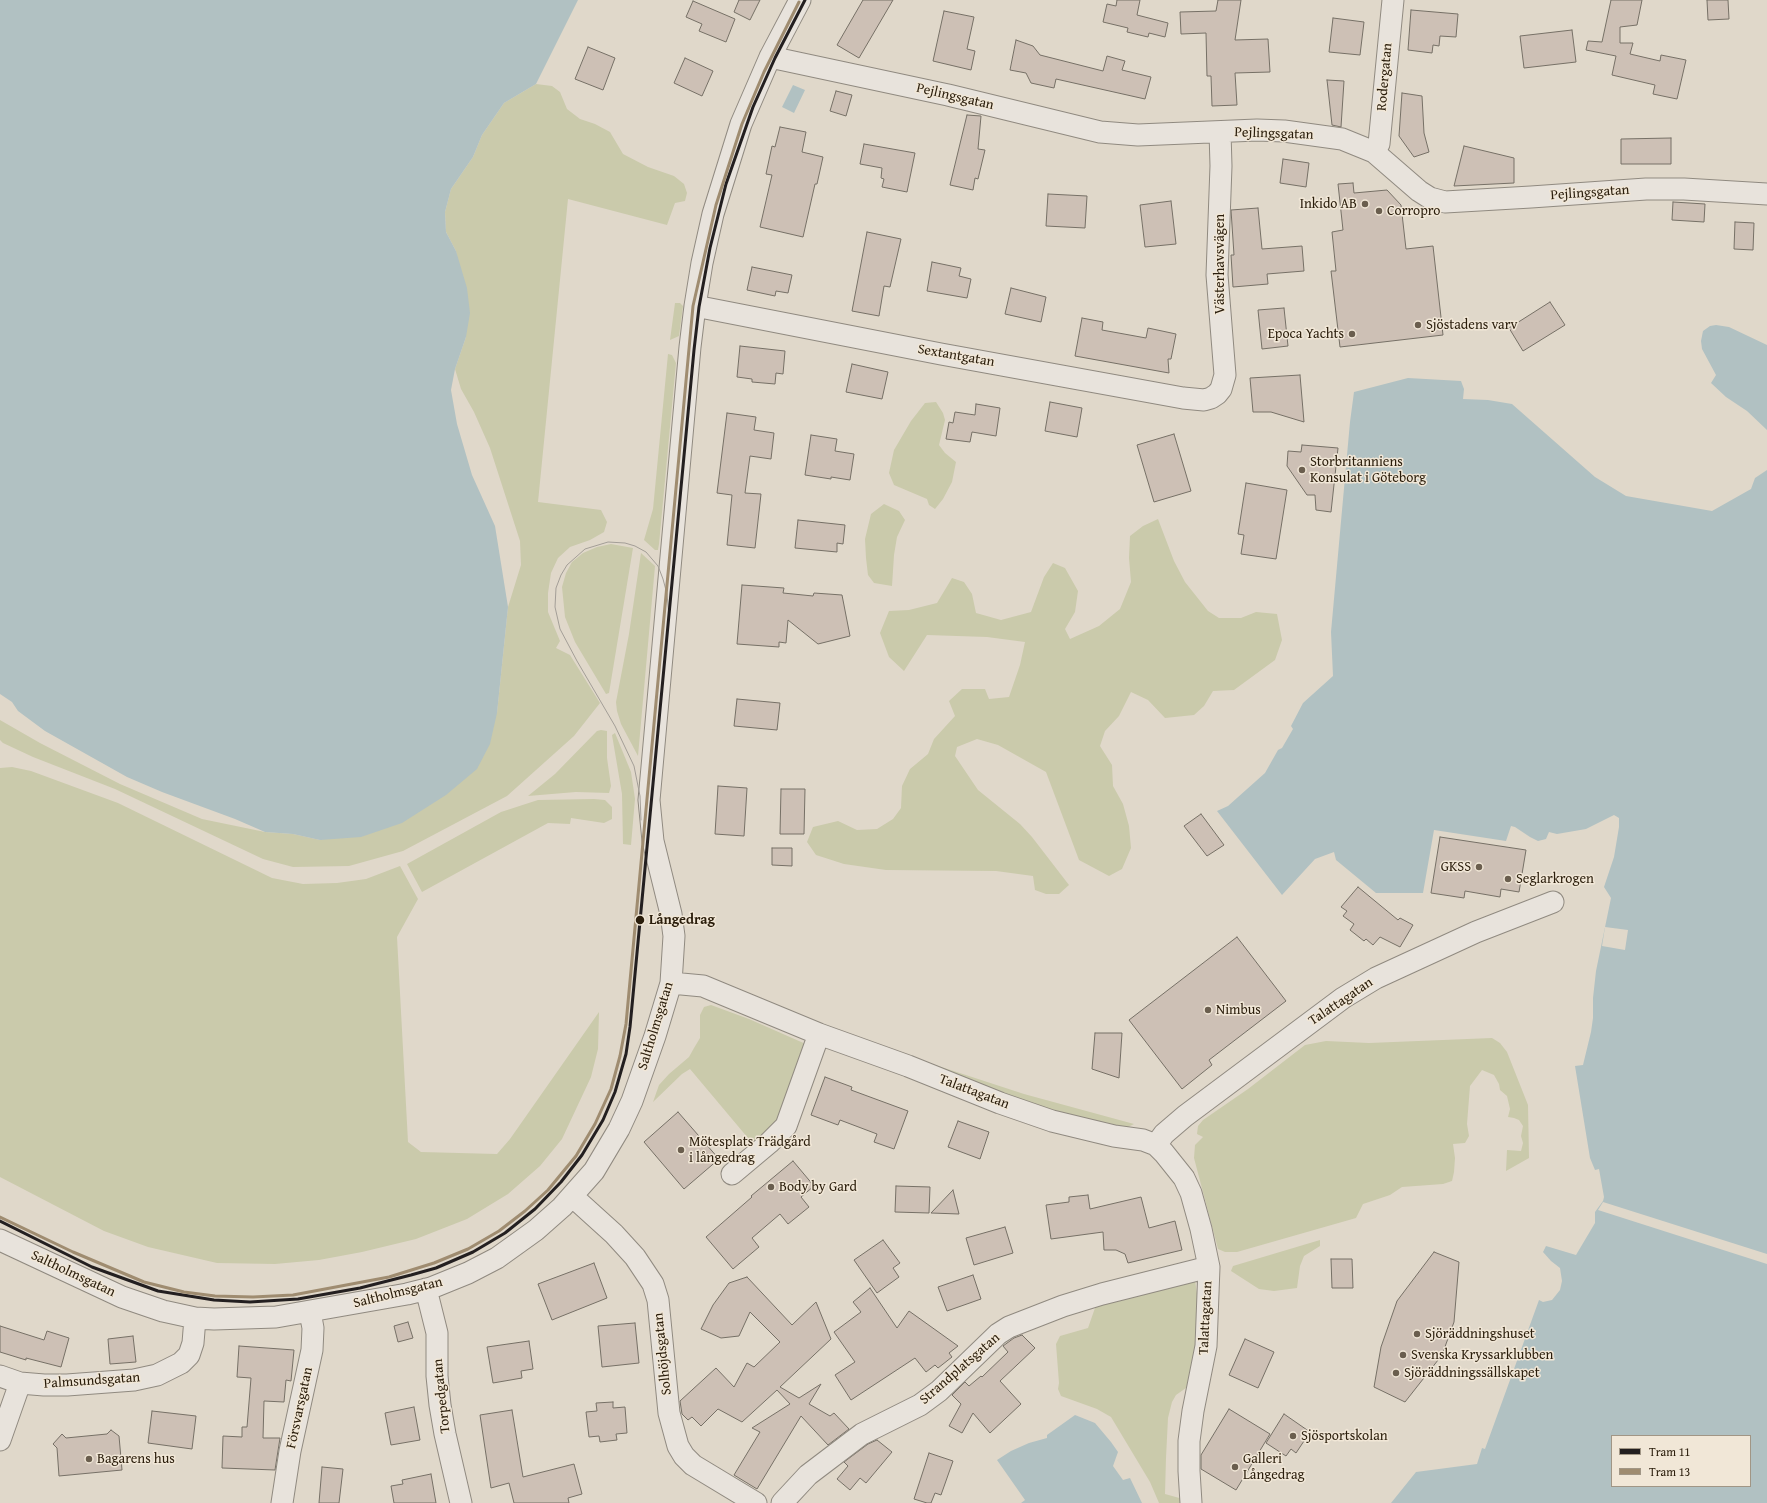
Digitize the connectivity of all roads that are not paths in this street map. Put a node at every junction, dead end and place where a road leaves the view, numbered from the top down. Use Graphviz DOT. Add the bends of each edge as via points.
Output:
graph roads {
  1 [pos="800,0"];
  2 [pos="1393,0"];
  3 [pos="770,57"];
  4 [pos="1220,132"];
  5 [pos="1374,152"];
  6 [pos="1767,194"];
  7 [pos="695,306"];
  8 [pos="1217,394"];
  9 [pos="1553,902"];
  10 [pos="671,983"];
  11 [pos="818,1034"];
  12 [pos="1156,1145"];
  13 [pos="732,1174"];
  14 [pos="572,1196"];
  15 [pos="0,1240"];
  16 [pos="1209,1267"];
  17 [pos="426,1290"];
  18 [pos="310,1312"];
  19 [pos="195,1318"];
  20 [pos="0,1376"];
  21 [pos="20,1382"];
  22 [pos="0,1440"];
  23 [pos="282,1503"];
  24 [pos="461,1503"];
  25 [pos="756,1503"];
  26 [pos="782,1503"];
  27 [pos="1191,1503"];
  1 -- 3 [label="street, Saltholmsgatan"];
  2 -- 5 [label="street, Rodergatan" via="1379,144"];
  3 -- 4 [label="street, Pejlingsgatan" via="948,95 1100,132 1138,135"];
  3 -- 7 [label="street, Saltholmsgatan" via="742,124 722,183 707,238"];
  4 -- 5 [label="street, Pejlingsgatan" via="1284,131 1318,135 1342,139"];
  4 -- 8 [label="street, Västerhavsvägen" via="1217,275 1225,375 1222,389"];
  5 -- 6 [label="street, Pejlingsgatan" via="1419,191 1430,198 1445,202 1646,189"];
  7 -- 8 [label="street, Sextantgatan" via="1183,398 1204,400"];
  7 -- 10 [label="street, Saltholmsgatan" via="649,800 653,841 674,936"];
  9 -- 12 [label="street, Talattagatan" via="1476,932 1376,978 1343,998 1185,1116 1164,1134"];
  10 -- 11 [label="street, Talattagatan" via="703,986"];
  10 -- 14 [label="street, Saltholmsgatan" via="653,1042 624,1118 594,1171"];
  11 -- 12 [label="street, Talattagatan" via="1052,1121"];
  11 -- 13 [label="street" via="786,1126"];
  12 -- 16 [label="street, Talattagatan" via="1175,1165 1191,1193"];
  14 -- 17 [label="street, Saltholmsgatan" via="540,1227 502,1255 468,1273"];
  14 -- 25 [label="street, Solhöjdsgatan" via="630,1251 653,1284 658,1300 669,1413 678,1446 693,1465"];
  15 -- 19 [label="street, Saltholmsgatan" via="122,1297 163,1311"];
  16 -- 26 [label="street, Strandplatsgatan" via="1102,1294 1009,1327 998,1334 939,1391 920,1405 862,1434 808,1475"];
  16 -- 27 [label="street, Talattagatan" via="1206,1346 1189,1441"];
  17 -- 18 [label="street, Saltholmsgatan"];
  17 -- 24 [label="street, Torpedgatan" via="437,1333 440,1406"];
  18 -- 19 [label="street, Saltholmsgatan" via="240,1320"];
  18 -- 23 [label="street, Försvarsgatan" via="313,1328 312,1350 290,1451"];
  19 -- 21 [label="street, Palmsundsgatan" via="193,1343 189,1355 181,1363 157,1375 134,1380 67,1385"];
  20 -- 21 [label="street, Palmsundsgatan"];
  21 -- 22 [label="street"];
}
